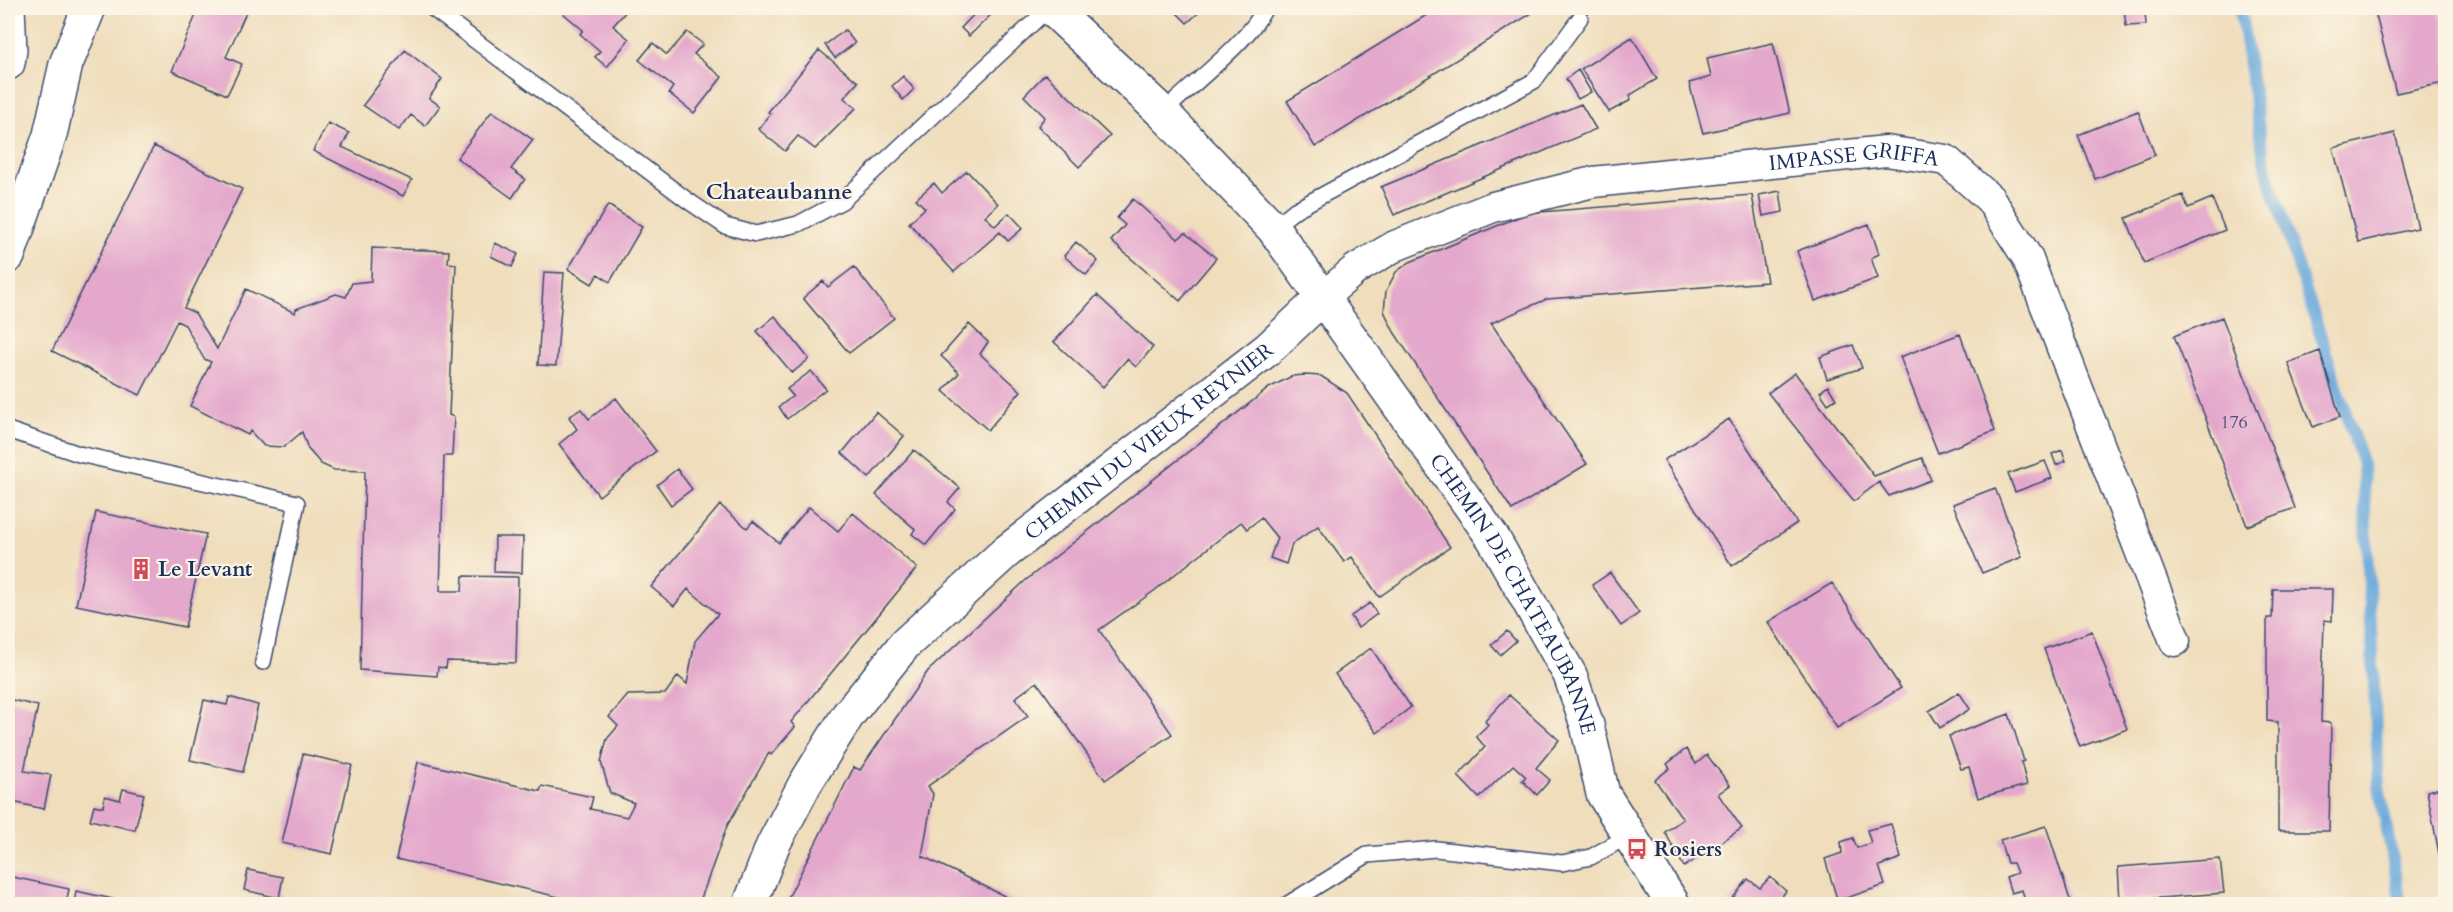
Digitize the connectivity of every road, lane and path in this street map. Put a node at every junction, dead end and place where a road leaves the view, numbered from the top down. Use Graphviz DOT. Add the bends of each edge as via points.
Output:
graph roads {
  1 [pos="8,8"];
  2 [pos="89,8"];
  3 [pos="432,8"];
  4 [pos="1050,8"];
  5 [pos="1265,8"];
  6 [pos="1580,18"];
  7 [pos="8,63"];
  8 [pos="1163,113"];
  9 [pos="1273,228"];
  10 [pos="8,256"];
  11 [pos="1322,298"];
  12 [pos="8,430"];
  13 [pos="2175,641"];
  14 [pos="263,662"];
  15 [pos="1628,836"];
  16 [pos="750,904"];
  17 [pos="1288,904"];
  18 [pos="1673,904"];
  1 -- 7 [label="street"];
  2 -- 10 [label="street" via="66,64 50,135"];
  3 -- 4 [label="lane" via="687,200 725,226 756,234 798,224 842,201"];
  4 -- 8 [label="street"];
  5 -- 8 [label="lane" via="1252,27"];
  6 -- 9 [label="lane" via="1534,81 1296,210"];
  8 -- 9 [label="street"];
  9 -- 11 [label="street"];
  11 -- 13 [label="street, IMPASSE GRIFFA" via="1356,269 1395,246 1494,207 1593,182 1886,151 1946,160 1990,200 2027,257"];
  11 -- 15 [label="street, CHEMIN DE CHATEAUBANNE" via="1493,538 1570,675 1587,725 1603,794"];
  11 -- 16 [label="street, CHEMIN DU VIEUX REYNIER" via="1268,348 1006,552 905,644 848,715 805,784 773,844"];
  12 -- 14 [label="lane" via="79,454 297,502"];
  15 -- 17 [label="lane" via="1591,857 1562,863 1436,849 1367,855"];
  15 -- 18 [label="street, CHEMIN DE CHATEAUBANNE"];
}
